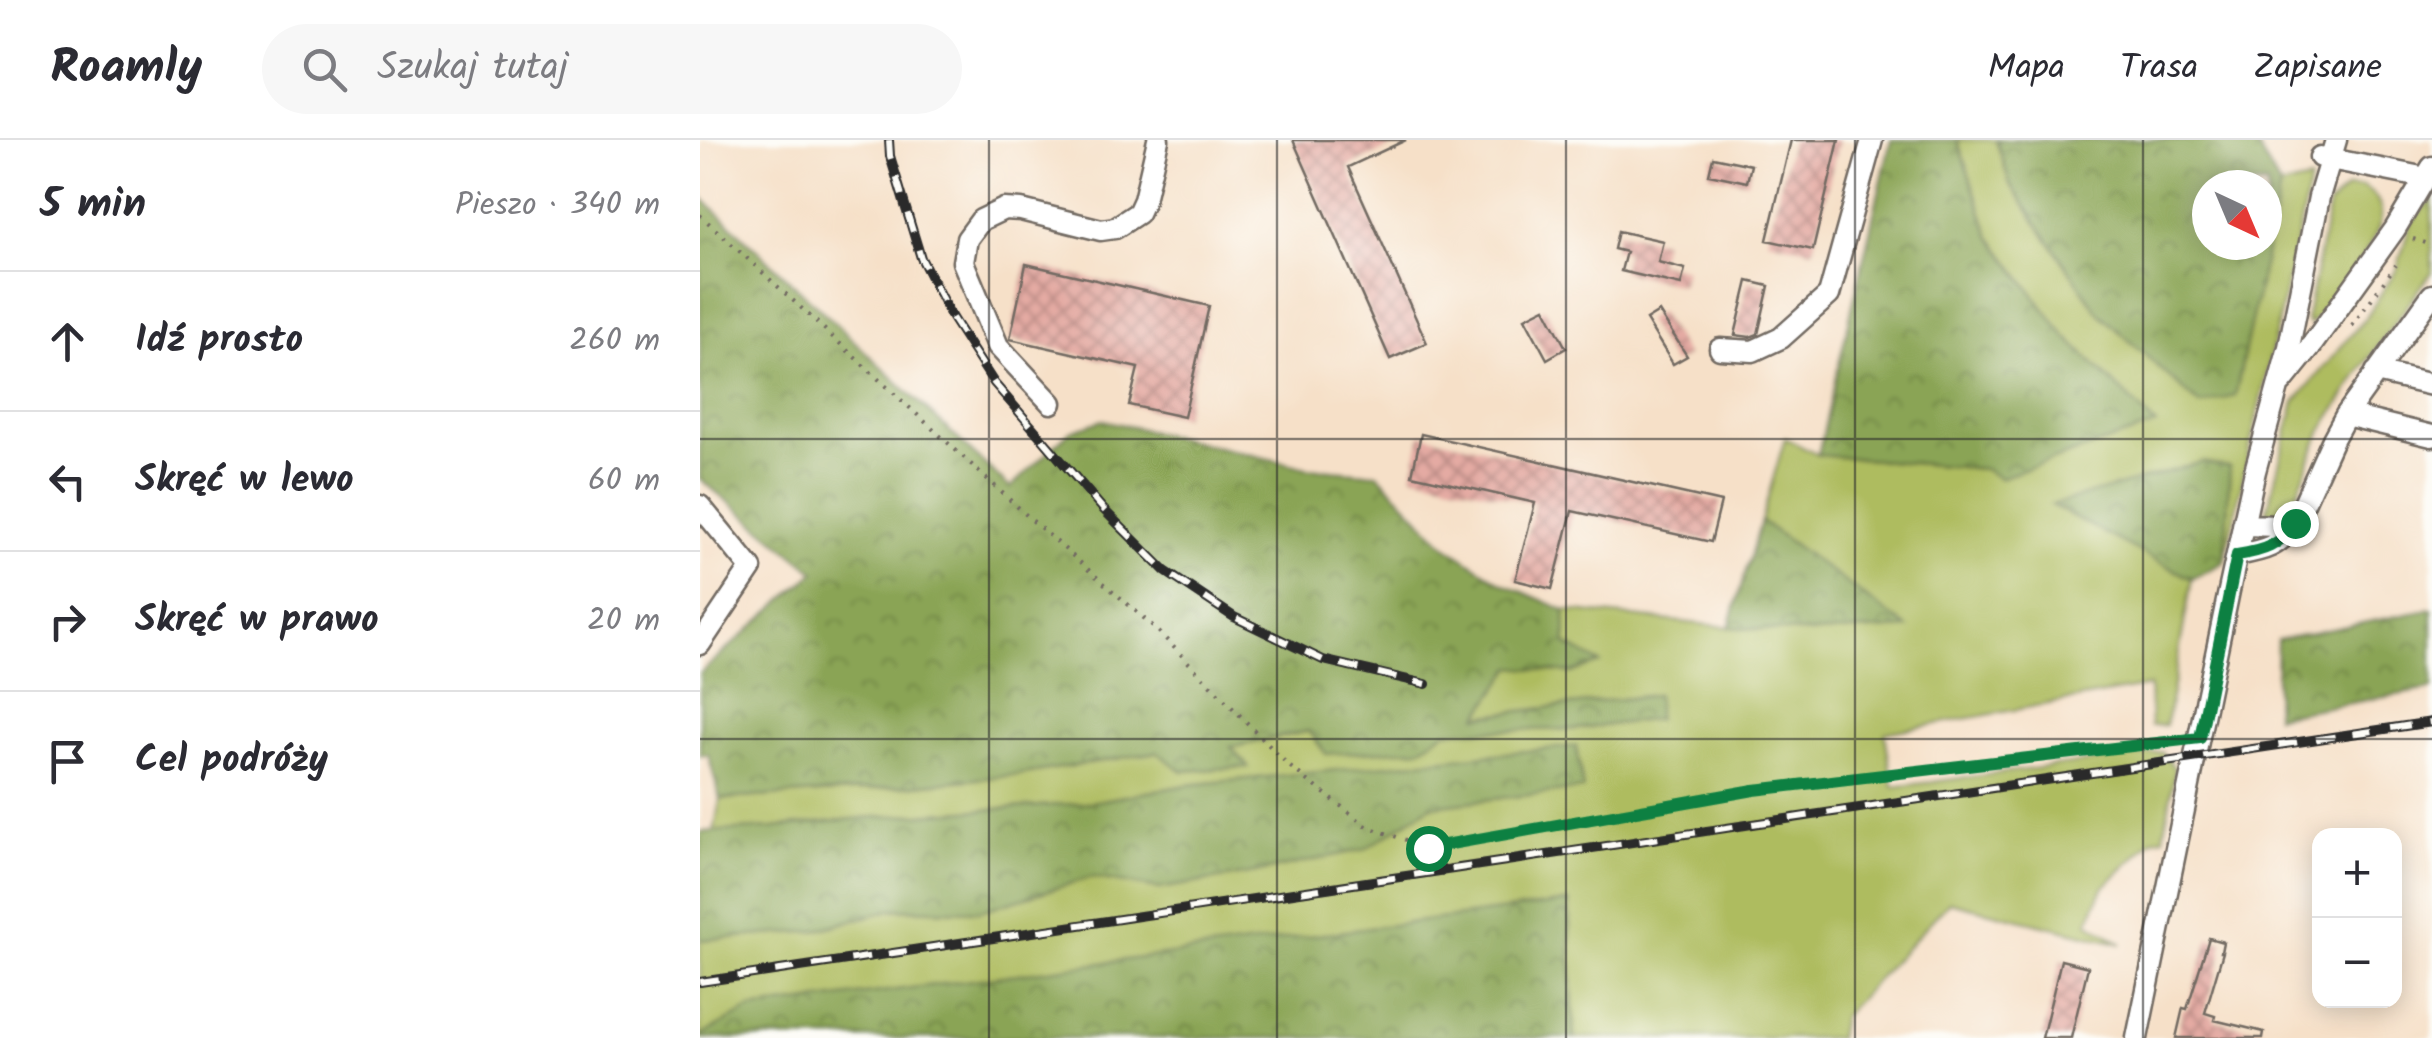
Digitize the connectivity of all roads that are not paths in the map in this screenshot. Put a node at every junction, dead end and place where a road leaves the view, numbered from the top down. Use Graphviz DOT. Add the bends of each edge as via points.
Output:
graph roads {
  1 [pos="1158,140"];
  2 [pos="1872,140"];
  3 [pos="2325,149"];
  4 [pos="2429,172"];
  5 [pos="2432,295"];
  6 [pos="2408,328"];
  7 [pos="2432,334"];
  8 [pos="1720,349"];
  9 [pos="2376,372"];
  10 [pos="2432,385"];
  11 [pos="2278,388"];
  12 [pos="1051,402"];
  13 [pos="2346,415"];
  14 [pos="2432,436"];
  15 [pos="700,506"];
  16 [pos="2295,523"];
  17 [pos="2244,525"];
  18 [pos="2237,555"];
  19 [pos="700,644"];
  20 [pos="2138,1038"];
  1 -- 12 [label="street" via="1144,200 1130,221 1101,230 1004,209 981,220 966,239 963,262 998,346"];
  2 -- 8 [label="street" via="1828,295 1782,338 1754,351"];
  3 -- 4 [label="street"];
  3 -- 11 [label="street"];
  4 -- 11 [label="street"];
  5 -- 6 [label="street"];
  6 -- 7 [label="street"];
  6 -- 9 [label="street"];
  9 -- 10 [label="street"];
  9 -- 13 [label="street"];
  11 -- 17 [label="street"];
  13 -- 14 [label="street"];
  13 -- 16 [label="street"];
  15 -- 19 [label="street" via="751,568"];
  16 -- 17 [label="street"];
  16 -- 18 [label="street" via="2272,547"];
  17 -- 18 [label="street"];
  18 -- 20 [label="street"];
}
